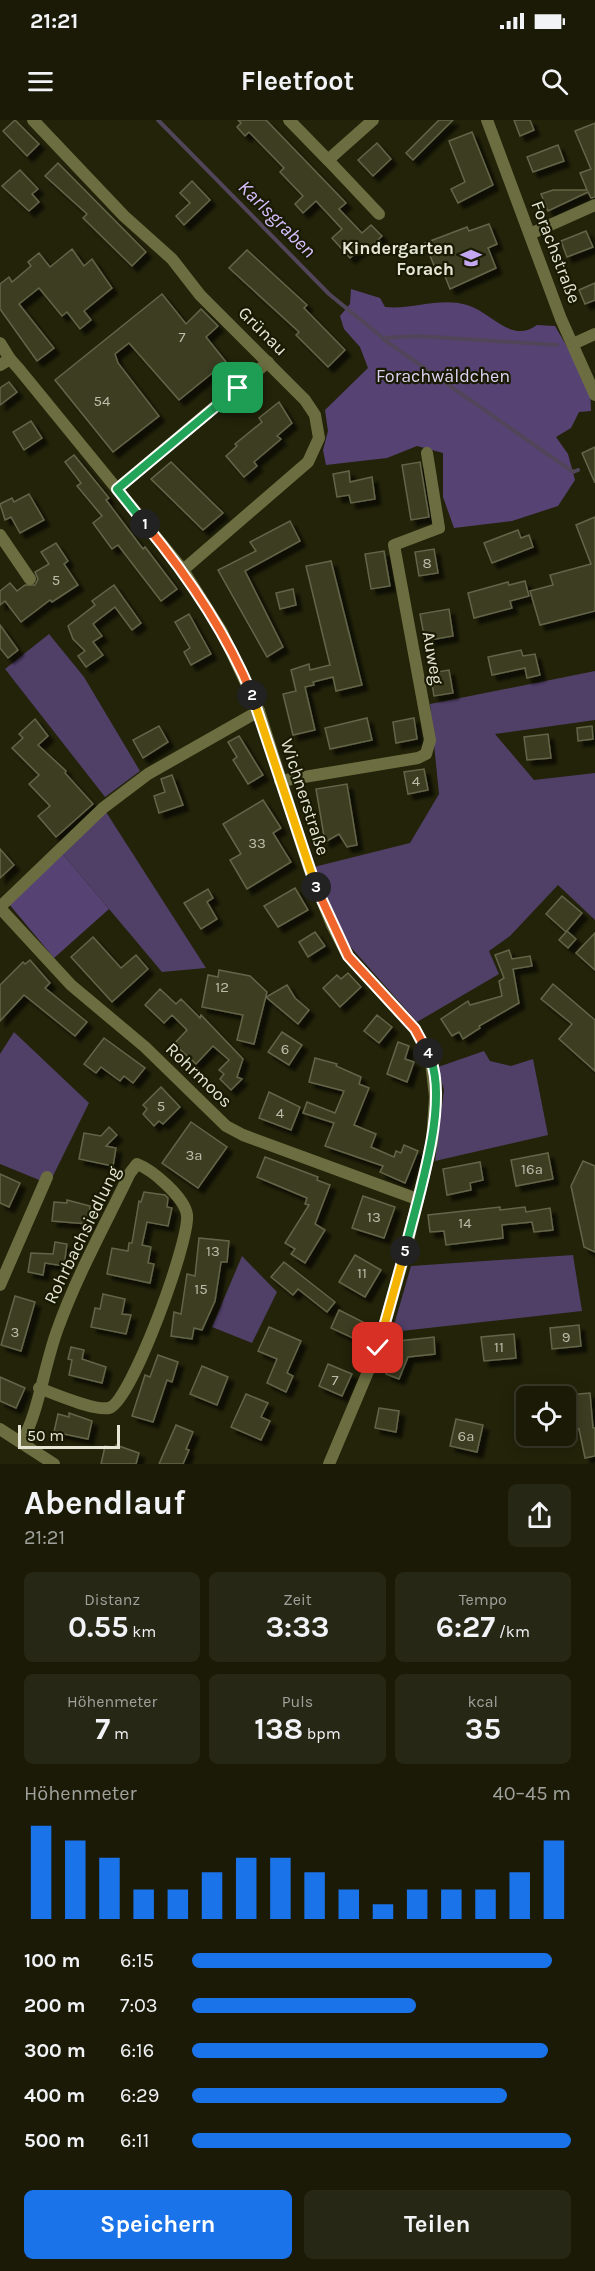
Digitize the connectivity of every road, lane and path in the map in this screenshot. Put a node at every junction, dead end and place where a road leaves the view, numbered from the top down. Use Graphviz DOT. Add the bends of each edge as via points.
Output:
graph roads {
  1 [pos="33,120"];
  2 [pos="289,120"];
  3 [pos="373,120"];
  4 [pos="487,120"];
  5 [pos="328,160"];
  6 [pos="595,205"];
  7 [pos="379,214"];
  8 [pos="530,234"];
  9 [pos="595,334"];
  10 [pos="0,343"];
  11 [pos="573,344"];
  12 [pos="5,362"];
  13 [pos="268,362"];
  14 [pos="595,395"];
  15 [pos="427,453"];
  16 [pos="117,489"];
  17 [pos="0,535"];
  18 [pos="183,570"];
  19 [pos="30,579"];
  20 [pos="259,711"];
  21 [pos="280,781"];
  22 [pos="0,907"];
  23 [pos="47,1177"];
  24 [pos="417,1199"];
  25 [pos="0,1285"];
  26 [pos="39,1388"];
  27 [pos="0,1429"];
  28 [pos="22,1442"];
  29 [pos="54,1464"];
  30 [pos="329,1464"];
  1 -- 13 [label="street, Grünau" via="124,216 172,258 200,295"];
  2 -- 5 [label="street"];
  3 -- 5 [label="street"];
  4 -- 8 [label="street, Forachstraße"];
  5 -- 7 [label="street"];
  6 -- 8 [label="street"];
  8 -- 11 [label="street, Forachstraße"];
  9 -- 11 [label="street"];
  10 -- 12 [label="street, Wichnerstraße"];
  11 -- 14 [label="street, Forachstraße"];
  12 -- 16 [label="street, Wichnerstraße"];
  13 -- 16 [label="street"];
  13 -- 18 [label="street, Grünau" via="305,400 315,415 319,438 308,462"];
  15 -- 21 [label="street, Auweg" via="439,528 394,545 430,740 426,754"];
  16 -- 18 [label="street, Wichnerstraße"];
  17 -- 19 [label="street"];
  18 -- 20 [label="street, Wichnerstraße" via="222,632"];
  20 -- 21 [label="street, Wichnerstraße"];
  20 -- 22 [label="street" via="139,780 103,808"];
  21 -- 24 [label="street, Wichnerstraße" via="319,898 348,956 415,1029 431,1061 435,1097 432,1142"];
  22 -- 24 [label="street, Rohrmoos" via="71,985 136,1040 226,1126"];
  23 -- 25 [label="street"];
  24 -- 30 [label="street, Wichnerstraße" via="378,1348"];
  26 -- 26 [label="street, Rohrbachsiedlung" via="72,1294 130,1173 138,1164 148,1168 182,1203 187,1216 184,1240 154,1331 128,1385 119,1401 101,1409"];
  26 -- 28 [label="street, Rohrbachsiedlung"];
  27 -- 28 [label="street"];
  28 -- 29 [label="street"];
}
